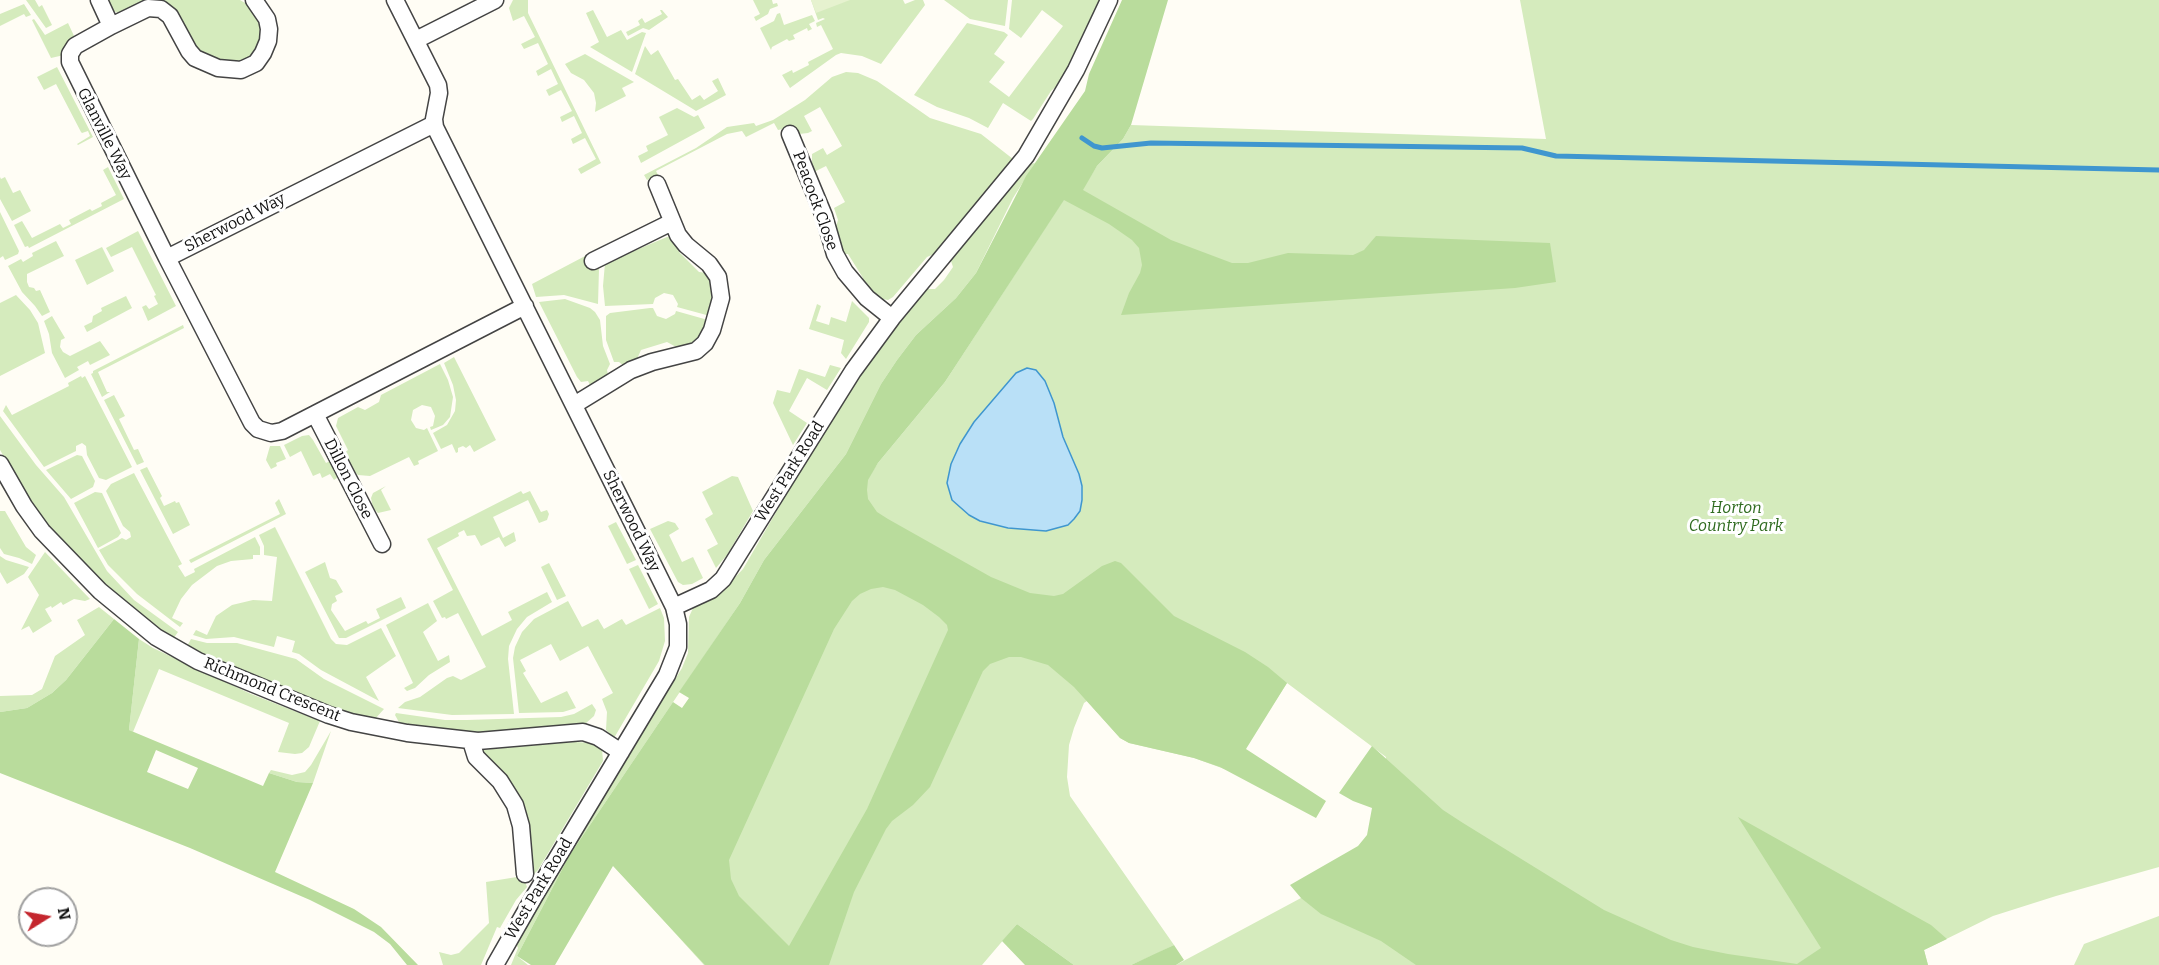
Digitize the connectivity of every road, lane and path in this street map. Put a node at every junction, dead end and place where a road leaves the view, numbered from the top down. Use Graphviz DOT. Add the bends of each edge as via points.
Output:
graph roads {
  1 [pos="99,0"];
  2 [pos="254,0"];
  3 [pos="395,0"];
  4 [pos="495,0"];
  5 [pos="1109,0"];
  6 [pos="111,26"];
  7 [pos="416,40"];
  8 [pos="434,124"];
  9 [pos="790,134"];
  10 [pos="657,184"];
  11 [pos="672,222"];
  12 [pos="167,258"];
  13 [pos="593,261"];
  14 [pos="525,306"];
  15 [pos="892,318"];
  16 [pos="574,405"];
  17 [pos="315,414"];
  18 [pos="0,464"];
  19 [pos="382,544"];
  20 [pos="674,607"];
  21 [pos="471,741"];
  22 [pos="621,752"];
  23 [pos="525,874"];
  24 [pos="495,965"];
  1 -- 6 [label="street"];
  2 -- 6 [label="street, Glanville Way" via="268,23 268,41 256,63 241,70 218,68 198,60 170,16 161,9 148,8"];
  3 -- 7 [label="street"];
  4 -- 7 [label="street"];
  5 -- 15 [label="street, West Park Road" via="1076,70 1026,156"];
  6 -- 12 [label="street, Glanville Way" via="75,46 70,62"];
  7 -- 8 [label="street" via="438,85"];
  8 -- 12 [label="street, Sherwood Way"];
  8 -- 14 [label="street, Sherwood Way"];
  9 -- 15 [label="street, Peacock Close" via="824,216 835,254 867,298"];
  10 -- 11 [label="street"];
  11 -- 13 [label="street"];
  11 -- 16 [label="street" via="682,240 713,268 720,283 720,303 708,339 696,351 631,370"];
  12 -- 17 [label="street, Sherwood Way" via="255,426 264,432 278,432"];
  14 -- 16 [label="street, Sherwood Way"];
  14 -- 17 [label="street, Sherwood Way"];
  15 -- 20 [label="street, West Park Road" via="853,372 723,579 711,590"];
  16 -- 20 [label="street, Sherwood Way"];
  17 -- 19 [label="street, Dillon Close"];
  18 -- 21 [label="street, Richmond Crescent" via="50,541 100,591 173,648 213,668 351,722"];
  20 -- 22 [label="street, Sherwood Way" via="679,629 675,657"];
  21 -- 22 [label="street, Richmond Crescent" via="583,732"];
  21 -- 23 [label="street" via="476,757 500,781 515,805"];
  22 -- 24 [label="street, West Park Road"];
}
